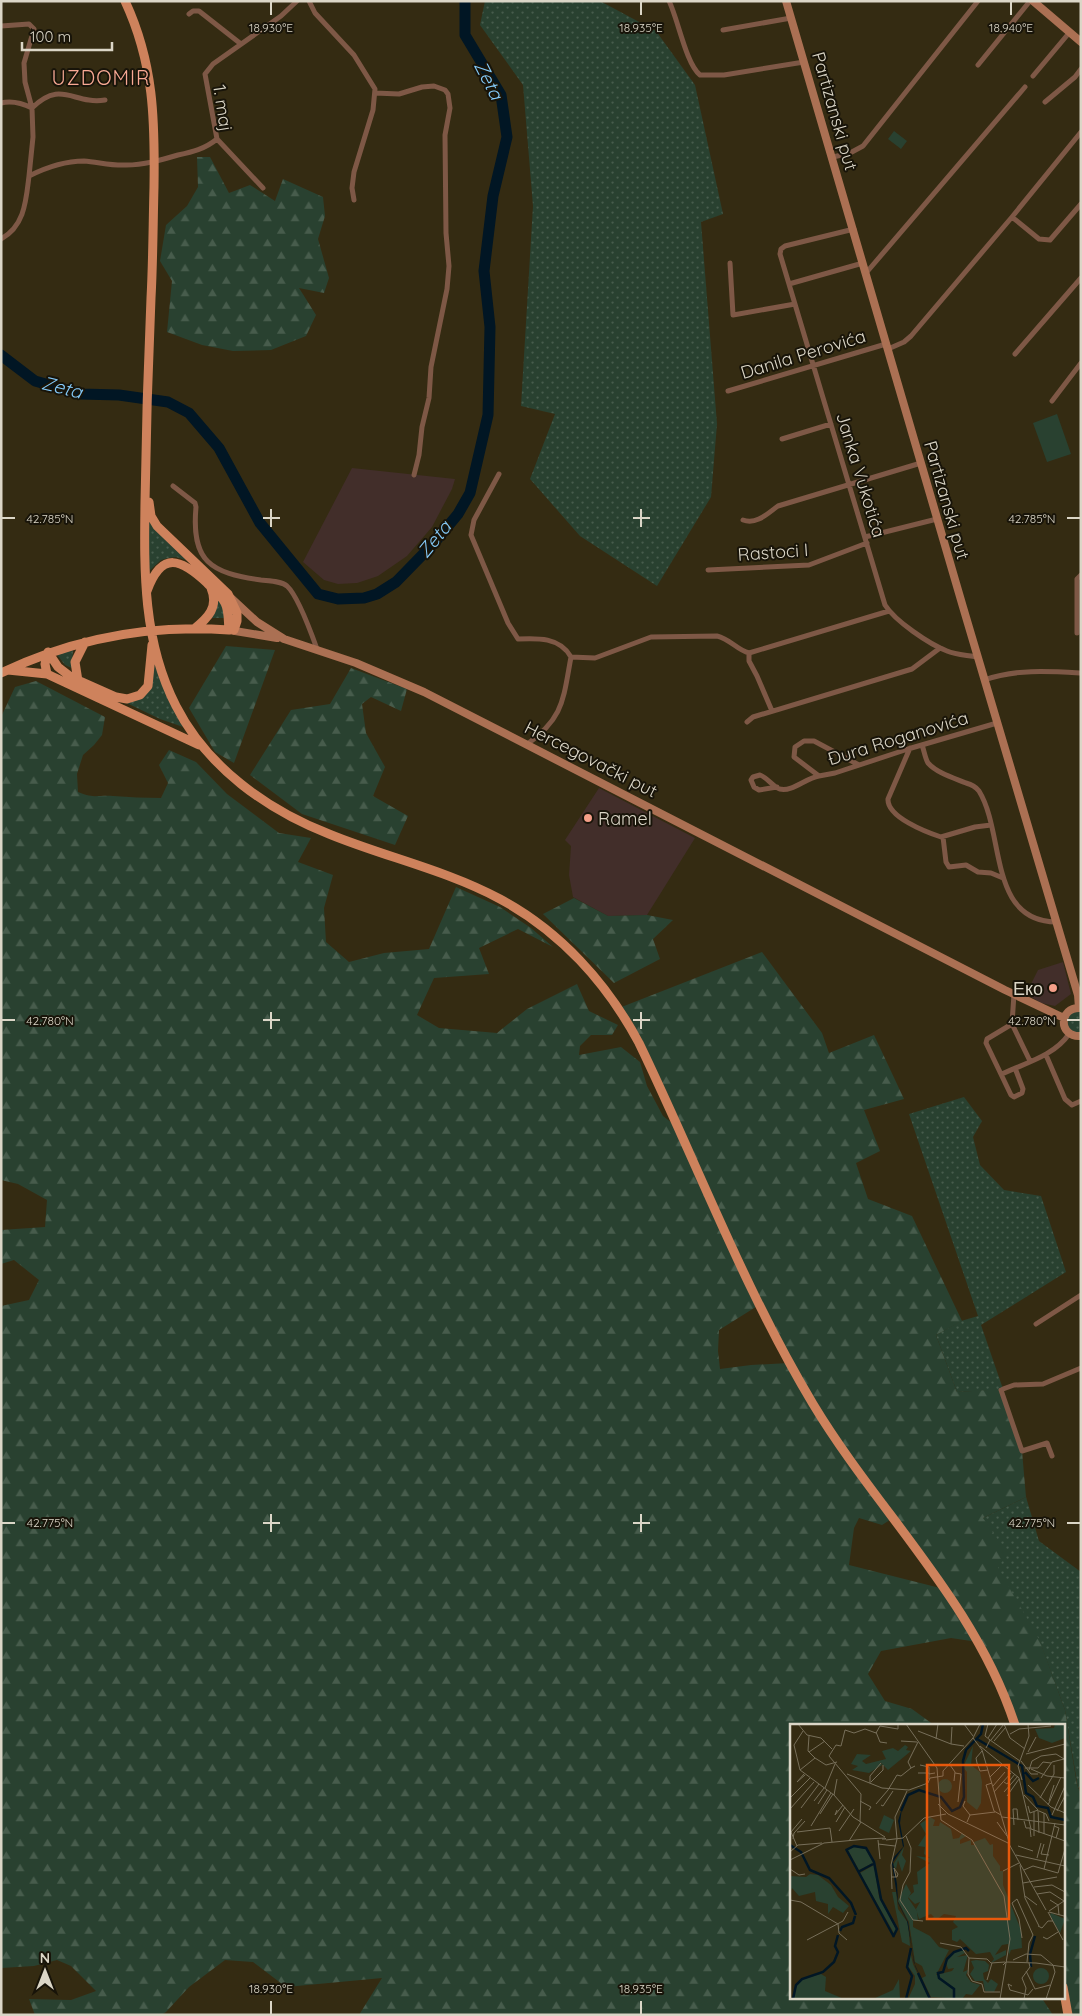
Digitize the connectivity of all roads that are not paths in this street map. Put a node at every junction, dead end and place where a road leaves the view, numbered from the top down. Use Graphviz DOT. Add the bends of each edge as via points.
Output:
graph roads {
  1 [pos="126,1"];
  2 [pos="297,1"];
  3 [pos="309,1"];
  4 [pos="669,1"];
  5 [pos="786,1"];
  6 [pos="978,1"];
  7 [pos="1031,1"];
  8 [pos="189,14"];
  9 [pos="791,18"];
  10 [pos="1,26"];
  11 [pos="723,30"];
  12 [pos="1069,33"];
  13 [pos="1081,42"];
  14 [pos="241,44"];
  15 [pos="804,62"];
  16 [pos="978,65"];
  17 [pos="1081,69"];
  18 [pos="1033,76"];
  19 [pos="1025,87"];
  20 [pos="375,93"];
  21 [pos="105,100"];
  22 [pos="1045,102"];
  23 [pos="1,103"];
  24 [pos="32,108"];
  25 [pos="1081,132"];
  26 [pos="216,139"];
  27 [pos="833,157"];
  28 [pos="154,162"];
  29 [pos="29,176"];
  30 [pos="263,188"];
  31 [pos="354,200"];
  32 [pos="1081,204"];
  33 [pos="1012,217"];
  34 [pos="854,229"];
  35 [pos="1,239"];
  36 [pos="730,263"];
  37 [pos="863,263"];
  38 [pos="866,273"];
  39 [pos="1081,278"];
  40 [pos="789,284"];
  41 [pos="795,304"];
  42 [pos="887,346"];
  43 [pos="1015,354"];
  44 [pos="1081,363"];
  45 [pos="813,365"];
  46 [pos="728,392"];
  47 [pos="1052,401"];
  48 [pos="831,424"];
  49 [pos="782,439"];
  50 [pos="921,462"];
  51 [pos="145,472"];
  52 [pos="499,474"];
  53 [pos="414,475"];
  54 [pos="849,484"];
  55 [pos="174,486"];
  56 [pos="937,519"];
  57 [pos="743,520"];
  58 [pos="865,536"];
  59 [pos="867,543"];
  60 [pos="708,570"];
  61 [pos="1081,574"];
  62 [pos="210,587"];
  63 [pos="145,596"];
  64 [pos="230,597"];
  65 [pos="889,611"];
  66 [pos="194,629"];
  67 [pos="231,630"];
  68 [pos="1077,633"];
  69 [pos="284,639"];
  70 [pos="85,642"];
  71 [pos="153,642"];
  72 [pos="940,648"];
  73 [pos="317,649"];
  74 [pos="48,652"];
  75 [pos="749,653"];
  76 [pos="571,657"];
  77 [pos="977,657"];
  78 [pos="4,672"];
  79 [pos="1081,673"];
  80 [pos="47,674"];
  81 [pos="984,680"];
  82 [pos="78,681"];
  83 [pos="772,711"];
  84 [pos="747,722"];
  85 [pos="997,723"];
  86 [pos="526,745"];
  87 [pos="922,745"];
  88 [pos="204,748"];
  89 [pos="910,748"];
  90 [pos="859,765"];
  91 [pos="819,776"];
  92 [pos="776,787"];
  93 [pos="991,825"];
  94 [pos="943,836"];
  95 [pos="1003,878"];
  96 [pos="1056,922"];
  97 [pos="1014,994"];
  98 [pos="1080,1008"];
  99 [pos="1064,1018"];
  100 [pos="1012,1024"];
  101 [pos="1069,1034"];
  102 [pos="1080,1037"];
  103 [pos="1046,1054"];
  104 [pos="1030,1061"];
  105 [pos="1014,1068"];
  106 [pos="1002,1074"];
  107 [pos="1081,1101"];
  108 [pos="1081,1295"];
  109 [pos="1036,1324"];
  110 [pos="1081,1368"];
  111 [pos="1052,1456"];
  112 [pos="1015,1724"];
  113 [pos="1064,1993"];
  114 [pos="1068,2015"];
  1 -- 28 [label="main road" via="141,40 150,77"];
  2 -- 14 [label="street, 1. maj"];
  3 -- 20 [label="street" via="315,13 354,55 373,84"];
  4 -- 15 [label="street" via="691,65 700,75 724,75"];
  5 -- 9 [label="street, Partizanski put"];
  6 -- 27 [label="street" via="863,146"];
  7 -- 12 [label="street"];
  7 -- 16 [label="street"];
  8 -- 14 [label="street" via="199,11"];
  9 -- 11 [label="street"];
  9 -- 15 [label="street, Partizanski put"];
  10 -- 24 [label="street" via="29,24 34,28 24,63"];
  12 -- 13 [label="street"];
  12 -- 18 [label="street"];
  14 -- 26 [label="street, 1. maj" via="213,64 205,74"];
  15 -- 27 [label="street, Partizanski put"];
  17 -- 22 [label="street"];
  19 -- 38 [label="street"];
  20 -- 31 [label="street" via="363,148 354,172"];
  20 -- 53 [label="street" via="399,94 428,86 445,90 450,108 444,135 447,289"];
  21 -- 24 [label="street" via="86,102 70,95 54,94"];
  23 -- 24 [label="street" via="21,102"];
  24 -- 29 [label="street"];
  25 -- 33 [label="street, Danila Perovića"];
  26 -- 28 [label="street, 1. maj" via="200,149"];
  26 -- 30 [label="street"];
  27 -- 34 [label="street, Partizanski put"];
  28 -- 29 [label="street, 1. maj" via="119,165 69,162"];
  28 -- 51 [label="main road"];
  29 -- 35 [label="street" via="25,207 18,223 8,236"];
  32 -- 33 [label="street" via="1050,240 1039,239"];
  33 -- 42 [label="street, Danila Perovića" via="911,336 904,342"];
  34 -- 37 [label="street, Partizanski put"];
  34 -- 40 [label="street, Janka Vukotića" via="780,249"];
  36 -- 41 [label="street" via="733,315"];
  37 -- 38 [label="street, Partizanski put"];
  37 -- 40 [label="street"];
  38 -- 42 [label="street, Partizanski put"];
  39 -- 43 [label="street"];
  40 -- 41 [label="street, Janka Vukotića"];
  41 -- 45 [label="street, Janka Vukotića"];
  42 -- 45 [label="street, Danila Perovića"];
  42 -- 50 [label="street, Partizanski put"];
  44 -- 47 [label="street"];
  45 -- 46 [label="street, Danila Perovića"];
  45 -- 48 [label="street, Janka Vukotića"];
  48 -- 49 [label="street"];
  48 -- 54 [label="street, Janka Vukotića"];
  50 -- 54 [label="street"];
  50 -- 56 [label="street, Partizanski put"];
  51 -- 63 [label="main road"];
  51 -- 64 [label="main road" via="155,523"];
  52 -- 76 [label="street" via="474,520 471,535 508,624 518,639 549,639"];
  54 -- 57 [label="street" via="778,506 759,520"];
  54 -- 58 [label="street, Janka Vukotića"];
  55 -- 73 [label="street" via="195,503 195,536 207,561 224,573 279,582 288,587"];
  56 -- 58 [label="street"];
  56 -- 77 [label="street, Partizanski put"];
  58 -- 59 [label="street, Janka Vukotića"];
  59 -- 60 [label="street, Rastoci I" via="810,565"];
  59 -- 65 [label="street, Janka Vukotića"];
  61 -- 68 [label="street" via="1077,579"];
  62 -- 63 [label="main road" via="188,566 170,564 156,572"];
  62 -- 66 [label="main road" via="213,608"];
  62 -- 67 [label="main road" via="225,602"];
  63 -- 71 [label="main road"];
  64 -- 67 [label="main road" via="237,615"];
  64 -- 69 [label="street" via="257,622"];
  65 -- 72 [label="street"];
  65 -- 75 [label="street"];
  66 -- 67 [label="main road"];
  66 -- 70 [label="main road" via="125,634"];
  67 -- 69 [label="street"];
  69 -- 73 [label="street, Hercegovački put"];
  70 -- 74 [label="main road"];
  70 -- 82 [label="main road" via="75,662"];
  71 -- 82 [label="main road" via="150,681 138,697 121,699"];
  71 -- 88 [label="main road" via="173,701"];
  72 -- 77 [label="street"];
  72 -- 83 [label="street" via="912,669"];
  73 -- 86 [label="street, Hercegovački put" via="412,686"];
  74 -- 78 [label="main road"];
  74 -- 80 [label="main road"];
  74 -- 82 [label="main road" via="60,669"];
  75 -- 76 [label="street" via="717,636 651,637 595,658"];
  75 -- 83 [label="street" via="748,658"];
  76 -- 86 [label="street" via="560,710 543,733"];
  77 -- 81 [label="street, Partizanski put"];
  78 -- 80 [label="main road"];
  79 -- 81 [label="street" via="1038,670"];
  80 -- 88 [label="main road"];
  81 -- 85 [label="street, Partizanski put"];
  83 -- 84 [label="street"];
  85 -- 87 [label="street, Đura Roganovića"];
  85 -- 96 [label="street, Partizanski put"];
  86 -- 97 [label="street, Hercegovački put"];
  87 -- 89 [label="street, Đura Roganovića"];
  87 -- 93 [label="street" via="926,759 933,766 979,791"];
  88 -- 112 [label="main road" via="246,788 301,822 462,882 512,905 559,940 600,984 623,1014 644,1053 742,1270 789,1363 834,1437 964,1618 996,1676"];
  89 -- 90 [label="street, Đura Roganovića"];
  89 -- 94 [label="street" via="887,804 897,816"];
  90 -- 91 [label="street, Đura Roganovića"];
  90 -- 91 [label="street, Đura Roganovića" via="814,741 804,741 795,747 794,757"];
  91 -- 92 [label="street" via="790,789"];
  92 -- 92 [label="street" via="760,775 753,776 751,780 759,790"];
  93 -- 94 [label="street"];
  93 -- 95 [label="street"];
  94 -- 95 [label="street" via="946,862 950,867 966,865 978,872"];
  95 -- 96 [label="street" via="1022,910 1037,919"];
  96 -- 98 [label="street, Partizanski put"];
  97 -- 99 [label="street, Hercegovački put"];
  97 -- 100 [label="street"];
  98 -- 99 [label="street" via="1069,1010"];
  99 -- 101 [label="street" via="1064,1027"];
  100 -- 104 [label="street"];
  100 -- 106 [label="street" via="986,1043"];
  101 -- 102 [label="street"];
  101 -- 103 [label="street" via="1060,1046"];
  103 -- 104 [label="street"];
  103 -- 107 [label="street" via="1065,1100 1072,1105"];
  104 -- 105 [label="street"];
  105 -- 106 [label="street"];
  105 -- 106 [label="street" via="1022,1093 1014,1097 1011,1095"];
  108 -- 109 [label="street"];
  110 -- 111 [label="street" via="1043,1384 1002,1390 1022,1452 1048,1443"];
  113 -- 114 [label="main road"];
}
